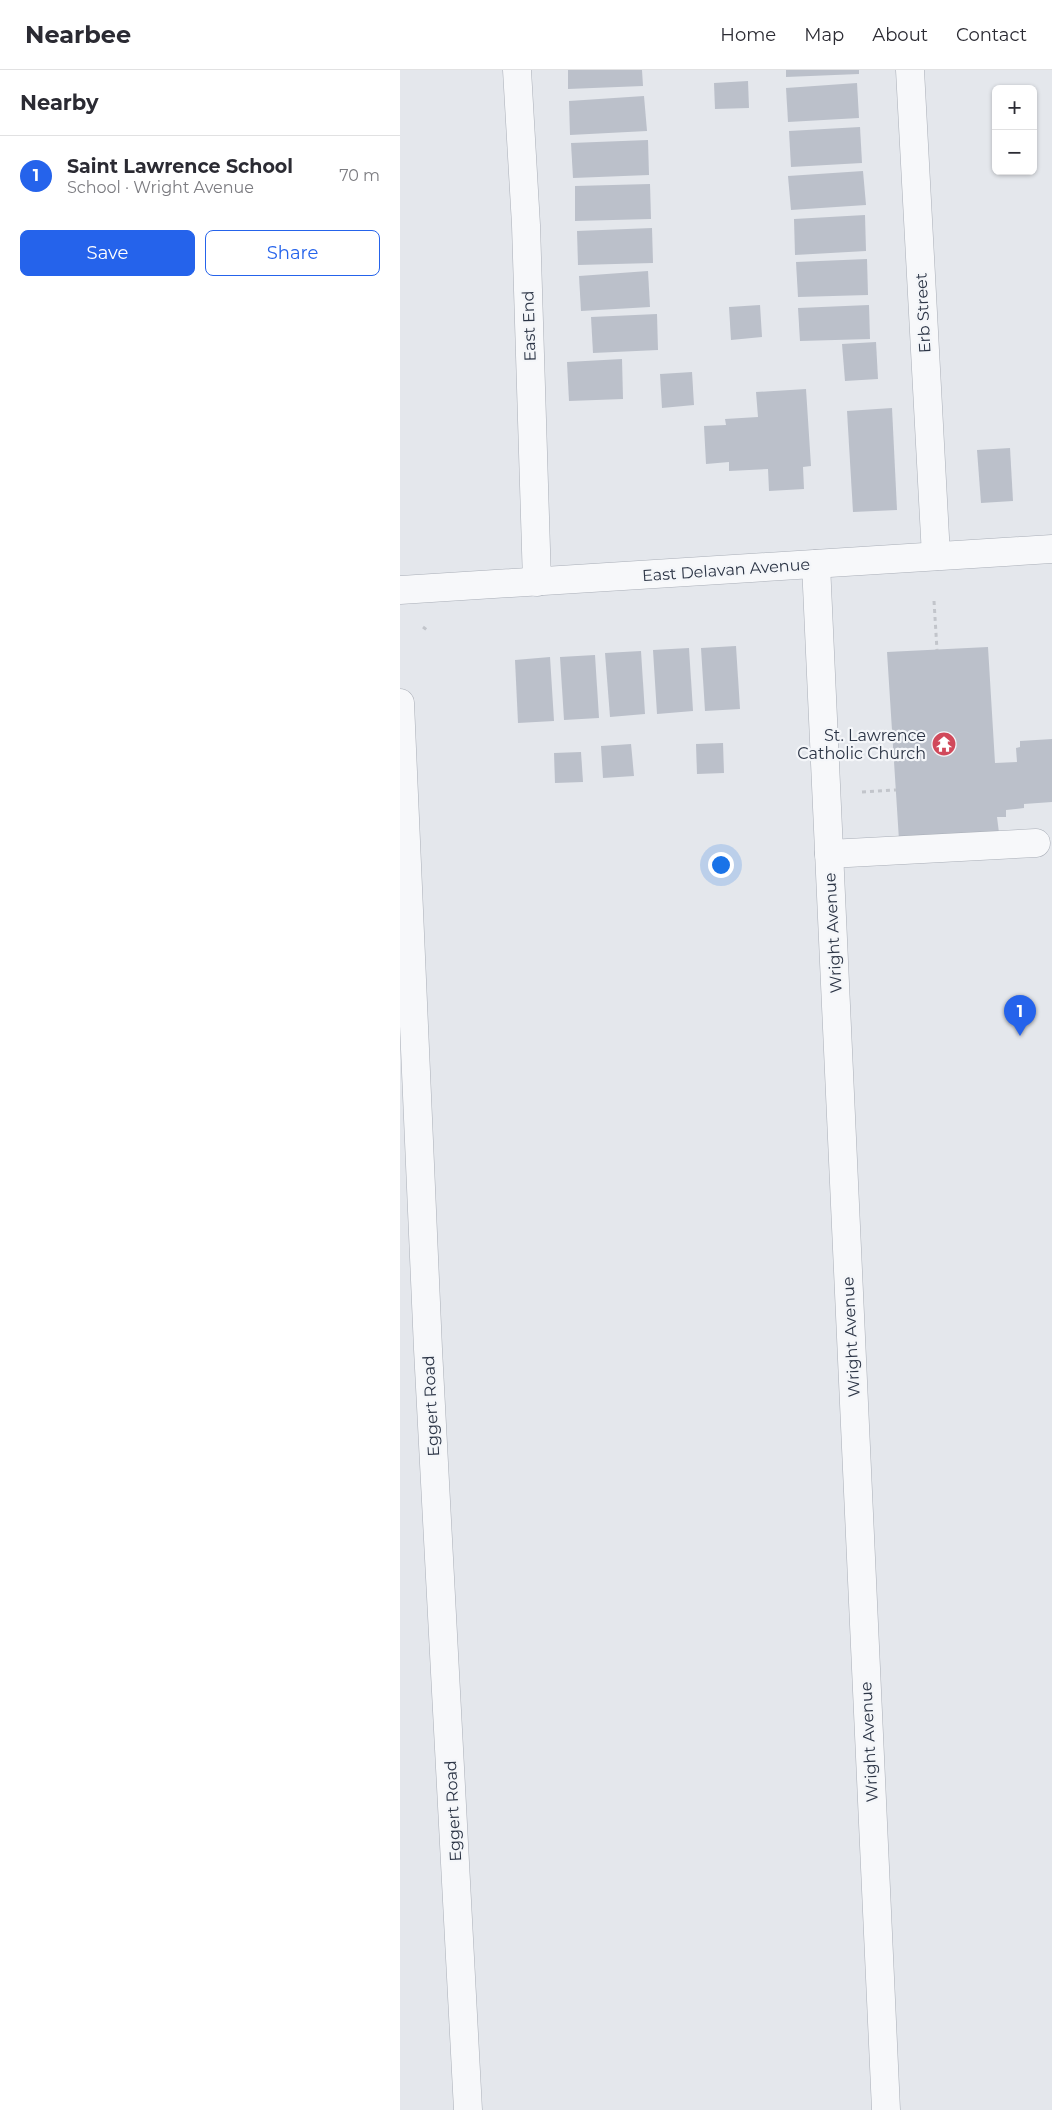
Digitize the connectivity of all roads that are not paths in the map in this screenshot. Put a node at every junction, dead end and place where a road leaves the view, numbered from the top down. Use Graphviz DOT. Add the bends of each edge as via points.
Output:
graph roads {
  1 [pos="517,70"];
  2 [pos="910,70"];
  3 [pos="1052,549"];
  4 [pos="936,556"];
  5 [pos="816,564"];
  6 [pos="537,582"];
  7 [pos="400,590"];
  8 [pos="400,703"];
  9 [pos="1036,843"];
  10 [pos="829,854"];
  11 [pos="468,2110"];
  12 [pos="886,2110"];
  1 -- 6 [label="street, East End" via="526,225"];
  2 -- 4 [label="street, Erb Street"];
  3 -- 4 [label="street, East Delavan Avenue"];
  4 -- 5 [label="street, East Delavan Avenue"];
  5 -- 6 [label="street, East Delavan Avenue"];
  5 -- 10 [label="street, Wright Avenue"];
  6 -- 7 [label="street, East Delavan Avenue"];
  8 -- 11 [label="street, Eggert Road" via="428,1349"];
  9 -- 10 [label="street"];
  10 -- 12 [label="street, Wright Avenue"];
}
